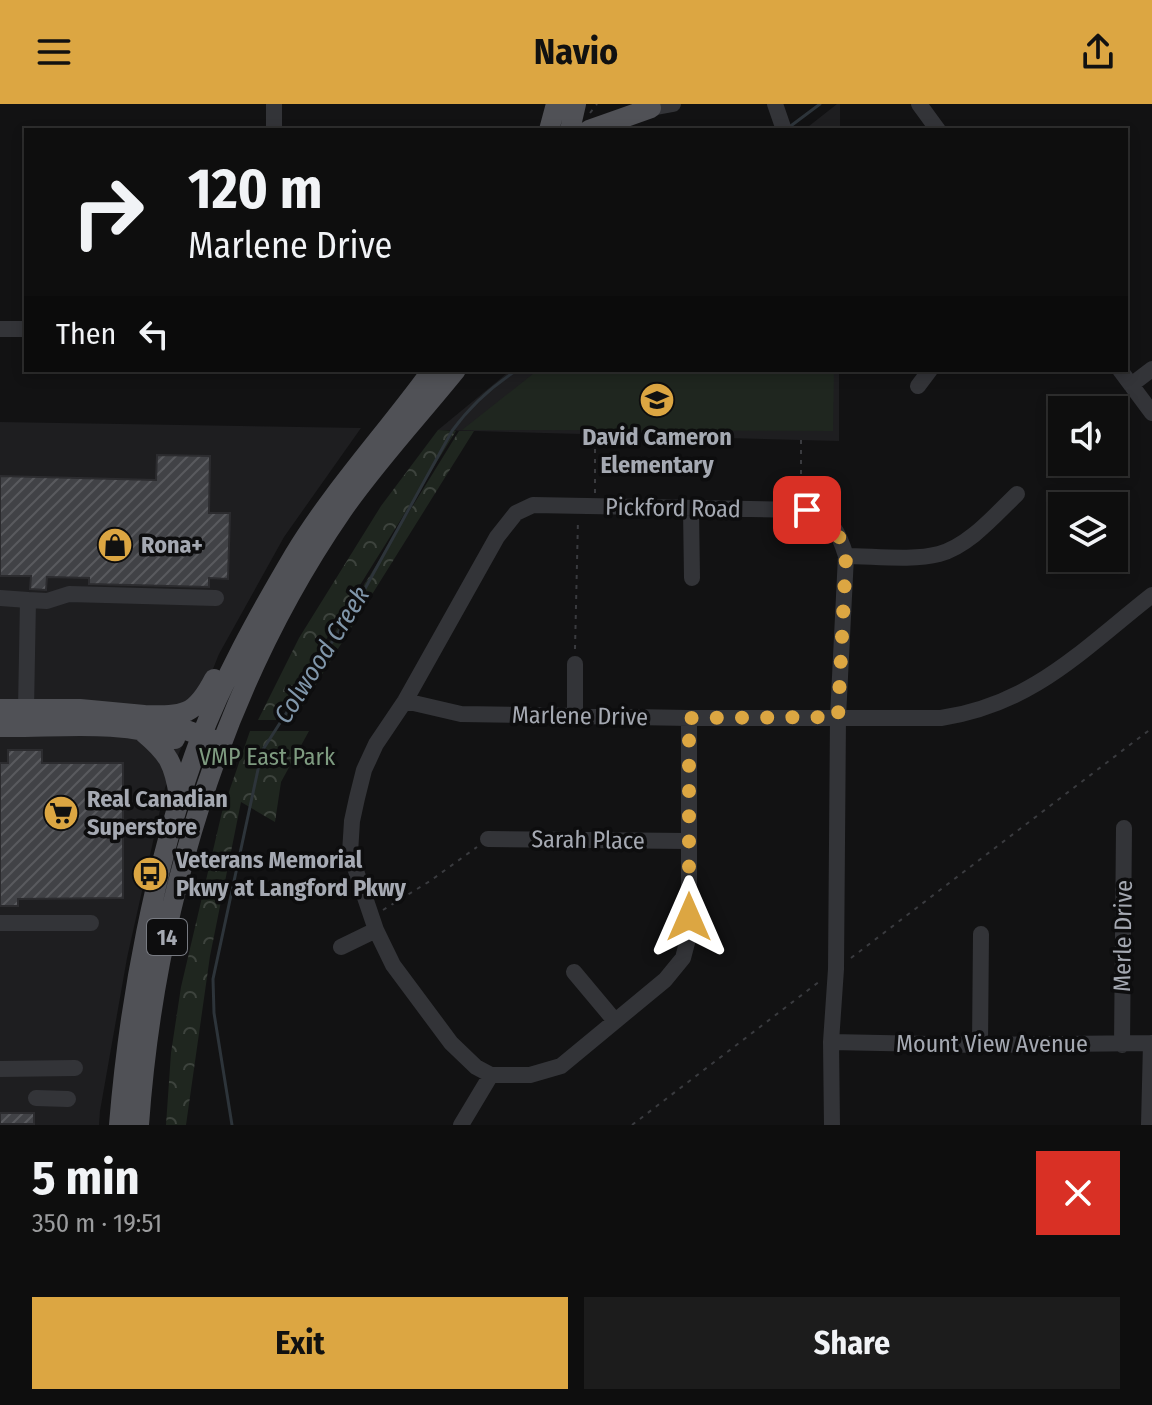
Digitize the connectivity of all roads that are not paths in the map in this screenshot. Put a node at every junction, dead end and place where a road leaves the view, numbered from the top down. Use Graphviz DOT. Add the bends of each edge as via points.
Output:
graph roads {
  1 [pos="274,104"];
  2 [pos="556,104"];
  3 [pos="576,104"];
  4 [pos="673,104"];
  5 [pos="775,104"];
  6 [pos="919,104"];
  7 [pos="642,106"];
  8 [pos="274,128"];
  9 [pos="550,128"];
  10 [pos="570,128"];
  11 [pos="593,128"];
  12 [pos="783,128"];
  13 [pos="937,128"];
  14 [pos="0,329"];
  15 [pos="24,329"];
  16 [pos="1152,369"];
  17 [pos="430,372"];
  18 [pos="454,372"];
  19 [pos="928,372"];
  20 [pos="1121,372"];
  21 [pos="1131,385"];
  22 [pos="918,386"];
  23 [pos="1152,413"];
  24 [pos="379,437"];
  25 [pos="1017,494"];
  26 [pos="691,509"];
  27 [pos="324,525"];
  28 [pos="846,556"];
  29 [pos="692,578"];
  30 [pos="1152,595"];
  31 [pos="0,598"];
  32 [pos="216,598"];
  33 [pos="28,600"];
  34 [pos="575,664"];
  35 [pos="405,701"];
  36 [pos="0,709"];
  37 [pos="26,709"];
  38 [pos="575,715"];
  39 [pos="838,717"];
  40 [pos="689,718"];
  41 [pos="143,723"];
  42 [pos="0,727"];
  43 [pos="209,745"];
  44 [pos="180,800"];
  45 [pos="1124,828"];
  46 [pos="488,839"];
  47 [pos="687,841"];
  48 [pos="0,923"];
  49 [pos="91,923"];
  50 [pos="374,923"];
  51 [pos="981,934"];
  52 [pos="341,947"];
  53 [pos="574,972"];
  54 [pos="615,1021"];
  55 [pos="831,1042"];
  56 [pos="1151,1043"];
  57 [pos="980,1045"];
  58 [pos="1122,1045"];
  59 [pos="75,1068"];
  60 [pos="0,1069"];
  61 [pos="491,1075"];
  62 [pos="36,1098"];
  63 [pos="68,1099"];
  64 [pos="119,1125"];
  65 [pos="139,1125"];
  66 [pos="461,1125"];
  67 [pos="832,1125"];
  68 [pos="1149,1125"];
  1 -- 8 [label="street"];
  2 -- 9 [label="main road"];
  3 -- 10 [label="main road"];
  4 -- 7 [label="street"];
  5 -- 12 [label="street"];
  6 -- 13 [label="street"];
  7 -- 11 [label="main road"];
  14 -- 15 [label="street"];
  16 -- 21 [label="street"];
  17 -- 24 [label="main road, 14"];
  18 -- 27 [label="main road, 14"];
  19 -- 22 [label="street"];
  20 -- 21 [label="street"];
  21 -- 23 [label="street"];
  24 -- 27 [label="main road, 14"];
  24 -- 41 [label="main road" via="329,482 298,527 202,701 190,710"];
  25 -- 28 [label="street" via="978,531 937,555"];
  26 -- 28 [label="street, Pickford Road" via="801,509 825,518 840,535"];
  26 -- 29 [label="street"];
  26 -- 35 [label="street, Pickford Road" via="533,505 516,513 497,537"];
  27 -- 43 [label="main road, 14"];
  28 -- 39 [label="street"];
  30 -- 39 [label="street, Marlene Drive" via="1047,679 1006,701 941,718"];
  31 -- 33 [label="street"];
  32 -- 33 [label="street" via="69,594"];
  33 -- 37 [label="street"];
  34 -- 38 [label="street"];
  35 -- 38 [label="street, Marlene Drive" via="461,714"];
  35 -- 50 [label="street, Pickford Road" via="364,770 352,821 350,853"];
  36 -- 37 [label="main road"];
  37 -- 41 [label="main road" via="111,711"];
  38 -- 40 [label="street, Marlene Drive"];
  39 -- 40 [label="street, Marlene Drive"];
  39 -- 55 [label="street"];
  40 -- 47 [label="street"];
  41 -- 42 [label="main road"];
  41 -- 43 [label="main road"];
  41 -- 44 [label="main road" via="172,762"];
  43 -- 44 [label="main road, 14"];
  43 -- 65 [label="main road, 14" via="156,985"];
  44 -- 64 [label="main road, 14" via="143,952"];
  45 -- 58 [label="street, Merle Drive"];
  46 -- 47 [label="street, Sarah Place"];
  47 -- 54 [label="street" via="688,939 683,958"];
  48 -- 49 [label="street"];
  50 -- 52 [label="street"];
  50 -- 61 [label="street, Pickford Road" via="393,965 451,1043"];
  51 -- 57 [label="street"];
  53 -- 54 [label="street"];
  54 -- 61 [label="street" via="561,1066 530,1075"];
  55 -- 57 [label="street, Mount View Avenue"];
  55 -- 67 [label="street"];
  56 -- 58 [label="street, Mount View Avenue"];
  56 -- 68 [label="street"];
  57 -- 58 [label="street, Mount View Avenue"];
  59 -- 60 [label="street"];
  61 -- 66 [label="street"];
  62 -- 63 [label="street"];
}
